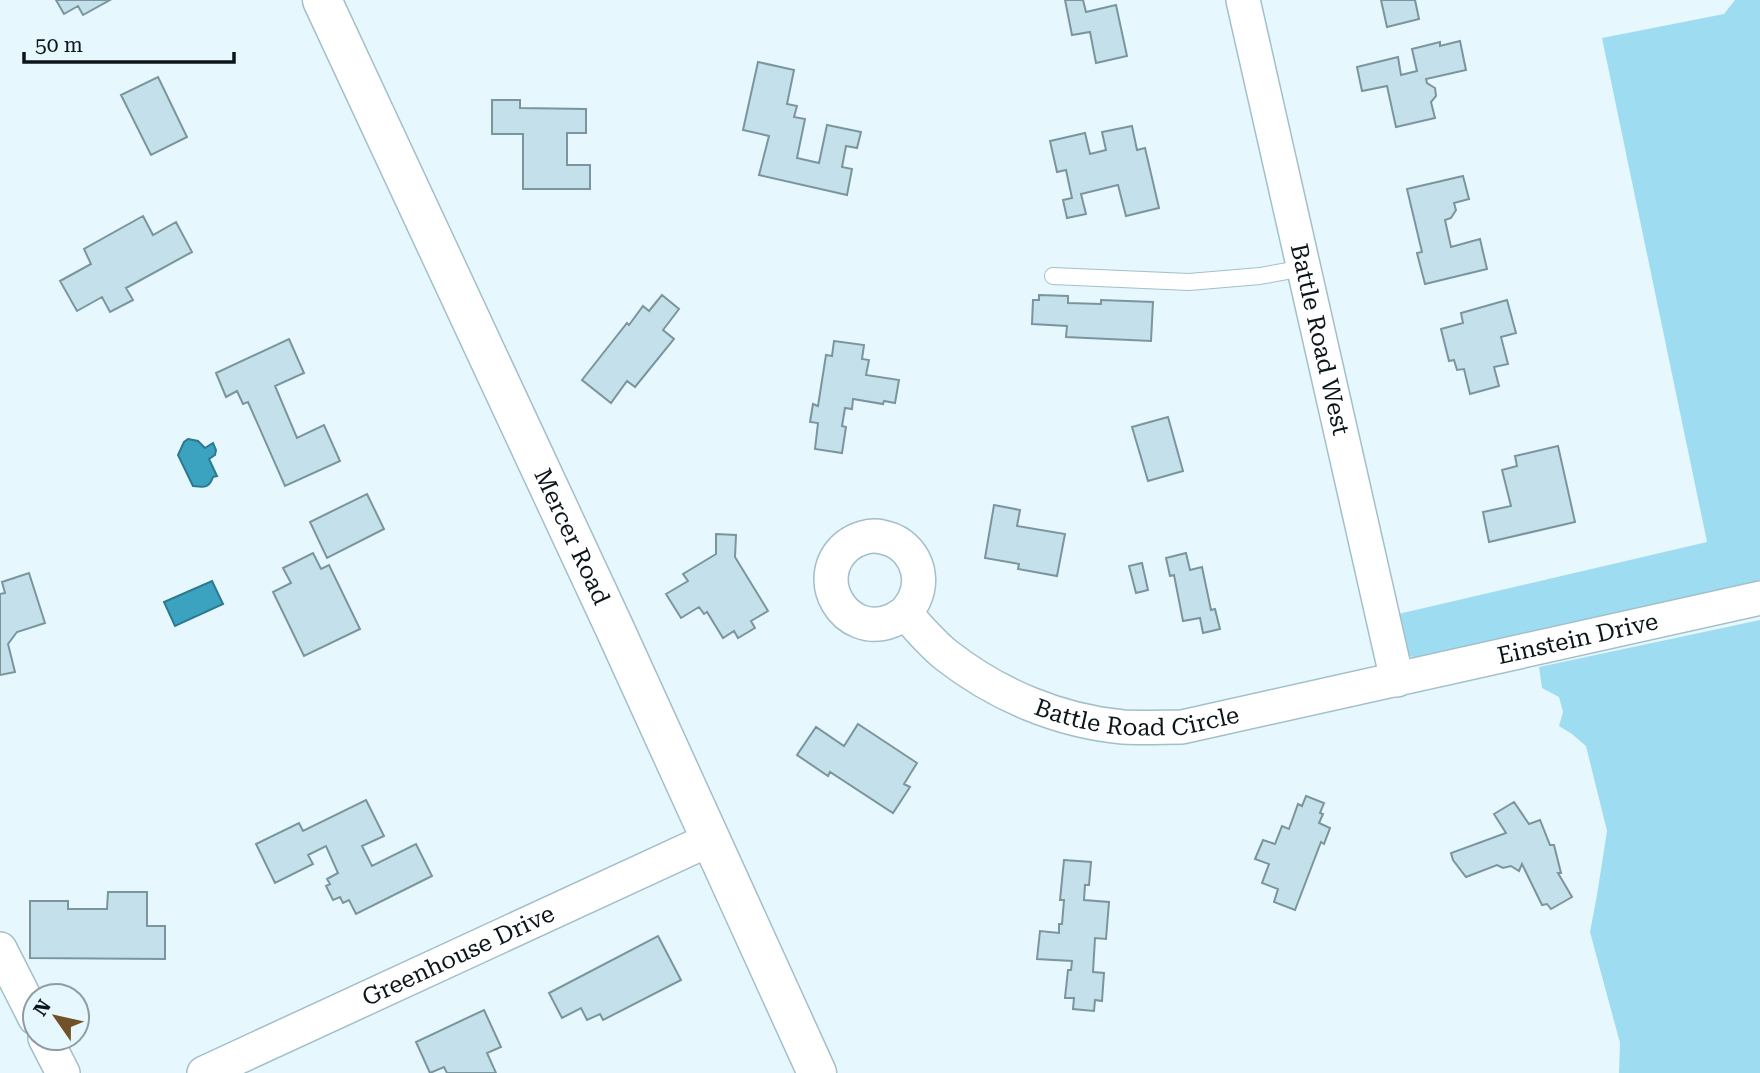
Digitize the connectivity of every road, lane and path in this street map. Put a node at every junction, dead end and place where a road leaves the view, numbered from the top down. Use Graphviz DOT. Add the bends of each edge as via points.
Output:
graph roads {
  1 [pos="322,0"];
  2 [pos="1243,0"];
  3 [pos="1304,268"];
  4 [pos="1053,276"];
  5 [pos="1760,598"];
  6 [pos="905,613"];
  7 [pos="1397,680"];
  8 [pos="711,839"];
  9 [pos="0,949"];
  10 [pos="21,990"];
  11 [pos="52,1052"];
  12 [pos="63,1073"];
  13 [pos="204,1073"];
  14 [pos="817,1073"];
  1 -- 8 [label="main road, Mercer Road"];
  2 -- 3 [label="street, Battle Road West"];
  3 -- 4 [label="lane" via="1189,282"];
  3 -- 7 [label="street, Battle Road West"];
  5 -- 7 [label="street, Einstein Drive"];
  6 -- 7 [label="street, Battle Road Circle" via="945,654 985,682 1071,718 1123,727 1182,727"];
  8 -- 13 [label="street, Greenhouse Drive"];
  8 -- 14 [label="main road, Mercer Road"];
  9 -- 10 [label="street"];
  11 -- 12 [label="street"];
}
